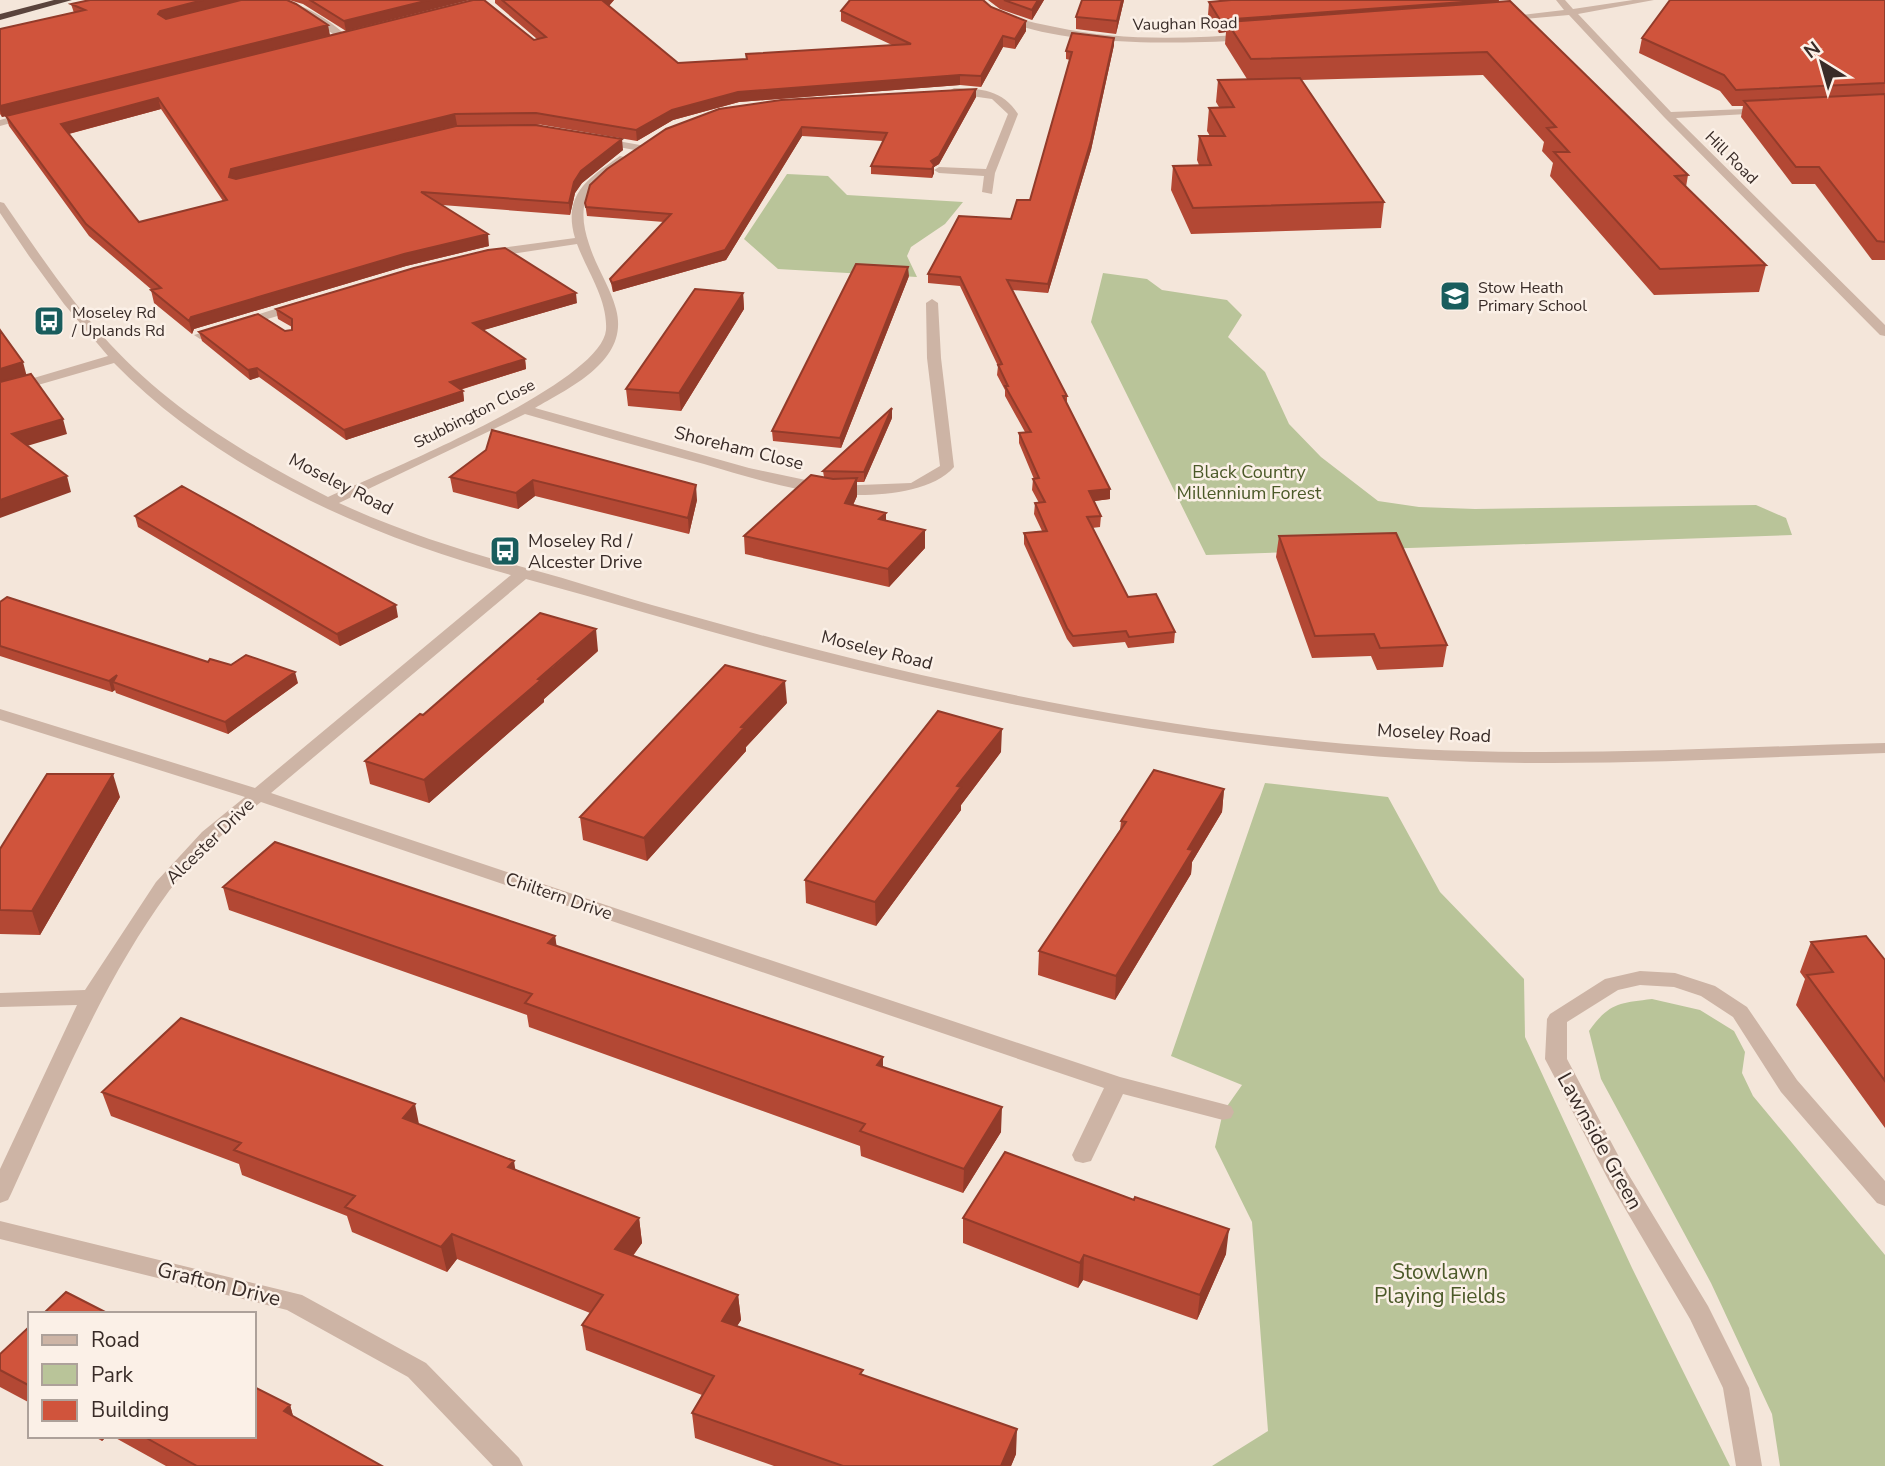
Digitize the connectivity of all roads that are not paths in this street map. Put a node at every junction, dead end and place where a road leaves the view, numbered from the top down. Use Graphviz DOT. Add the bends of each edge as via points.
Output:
graph roads {
  1 [pos="38,0"];
  2 [pos="66,0"];
  3 [pos="276,0"];
  4 [pos="978,0"];
  5 [pos="1560,0"];
  6 [pos="1650,0"];
  7 [pos="0,8"];
  8 [pos="1572,12"];
  9 [pos="0,17"];
  10 [pos="1491,18"];
  11 [pos="355,33"];
  12 [pos="342,36"];
  13 [pos="1262,37"];
  14 [pos="329,40"];
  15 [pos="942,92"];
  16 [pos="1776,109"];
  17 [pos="35,114"];
  18 [pos="1668,115"];
  19 [pos="0,123"];
  20 [pos="589,139"];
  21 [pos="651,140"];
  22 [pos="640,148"];
  23 [pos="939,170"];
  24 [pos="990,173"];
  25 [pos="988,192"];
  26 [pos="0,205"];
  27 [pos="582,240"];
  28 [pos="476,256"];
  29 [pos="312,302"];
  30 [pos="932,303"];
  31 [pos="262,317"];
  32 [pos="279,329"];
  33 [pos="1885,332"];
  34 [pos="200,335"];
  35 [pos="117,358"];
  36 [pos="0,392"];
  37 [pos="523,409"];
  38 [pos="329,502"];
  39 [pos="524,572"];
  40 [pos="0,714"];
  41 [pos="1885,748"];
  42 [pos="258,795"];
  43 [pos="91,998"];
  44 [pos="0,1000"];
  45 [pos="1117,1084"];
  46 [pos="1223,1112"];
  47 [pos="1083,1155"];
  48 [pos="0,1195"];
  49 [pos="1885,1196"];
  50 [pos="0,1230"];
  51 [pos="510,1466"];
  52 [pos="1749,1466"];
  1 -- 7 [label="highway"];
  2 -- 9 [label="highway"];
  3 -- 12 [label="street" via="302,9"];
  4 -- 13 [label="street, Vaughan Road" via="1011,19 1077,36 1153,42"];
  5 -- 8 [label="street, Hill Road"];
  6 -- 8 [label="street"];
  8 -- 10 [label="street"];
  8 -- 18 [label="street, Hill Road"];
  11 -- 12 [label="street"];
  12 -- 14 [label="street"];
  15 -- 24 [label="street" via="977,91 1009,105 1013,114"];
  16 -- 18 [label="street"];
  17 -- 19 [label="street"];
  18 -- 33 [label="street, Hill Road"];
  20 -- 22 [label="street"];
  21 -- 22 [label="street, Stubbington Close"];
  22 -- 27 [label="street, Stubbington Close" via="598,176 582,195 577,211"];
  23 -- 24 [label="street"];
  24 -- 25 [label="street"];
  26 -- 35 [label="street, Moseley Road"];
  27 -- 28 [label="street"];
  27 -- 37 [label="street, Stubbington Close" via="614,320 607,348 595,362"];
  29 -- 31 [label="street"];
  30 -- 37 [label="street, Shoreham Close" via="947,467 913,487 821,488"];
  31 -- 32 [label="street"];
  31 -- 34 [label="street"];
  35 -- 36 [label="street"];
  35 -- 38 [label="street, Moseley Road" via="211,433"];
  37 -- 38 [label="street, Stubbington Close"];
  38 -- 39 [label="street, Moseley Road" via="395,533"];
  39 -- 41 [label="street, Moseley Road" via="941,686 1199,733 1412,754 1537,758"];
  39 -- 42 [label="street, Alcester Drive"];
  40 -- 42 [label="street, Chiltern Drive"];
  42 -- 43 [label="street, Alcester Drive" via="209,836 163,886"];
  42 -- 45 [label="street, Chiltern Drive"];
  43 -- 44 [label="street"];
  43 -- 48 [label="street, Alcester Drive"];
  45 -- 46 [label="street, Chiltern Drive"];
  45 -- 47 [label="street"];
  49 -- 52 [label="street, Lawnside Green" via="1789,1086 1740,1012 1708,991 1675,980 1640,978 1612,984 1557,1019 1556,1059 1618,1177 1699,1313 1736,1388"];
  50 -- 51 [label="street, Grafton Drive" via="293,1302 417,1370"];
}
